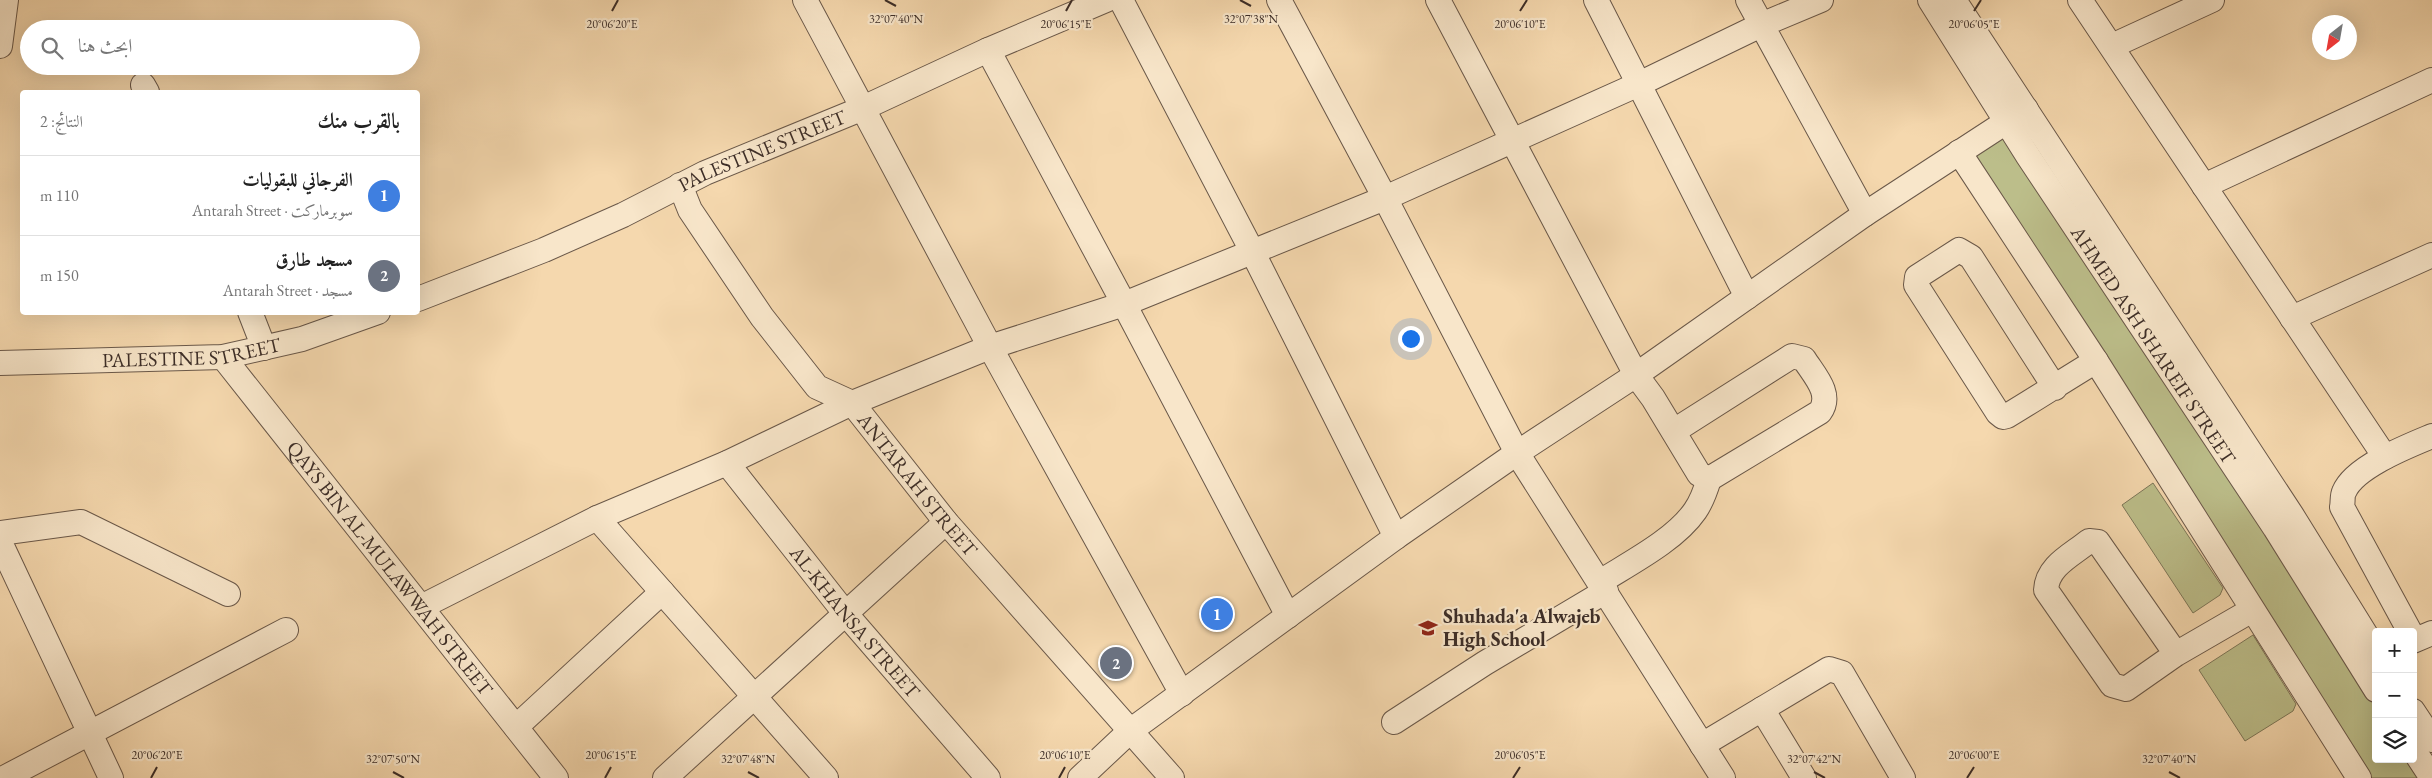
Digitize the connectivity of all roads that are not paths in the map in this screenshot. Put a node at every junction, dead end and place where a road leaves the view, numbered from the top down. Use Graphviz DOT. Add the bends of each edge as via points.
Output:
graph roads {
  1 [pos="6,0"];
  2 [pos="805,0"];
  3 [pos="1106,0"];
  4 [pos="1121,0"];
  5 [pos="1279,0"];
  6 [pos="1438,0"];
  7 [pos="1596,0"];
  8 [pos="1748,0"];
  9 [pos="1821,0"];
  10 [pos="1930,0"];
  11 [pos="1954,0"];
  12 [pos="2080,0"];
  13 [pos="2212,0"];
  14 [pos="1761,25"];
  15 [pos="0,46"];
  16 [pos="2112,46"];
  17 [pos="988,50"];
  18 [pos="2432,80"];
  19 [pos="1639,84"];
  20 [pos="861,109"];
  21 [pos="2016,115"];
  22 [pos="1510,140"];
  23 [pos="1959,152"];
  24 [pos="680,185"];
  25 [pos="2204,186"];
  26 [pos="1385,198"];
  27 [pos="1865,214"];
  28 [pos="1252,252"];
  29 [pos="2432,255"];
  30 [pos="1747,297"];
  31 [pos="420,298"];
  32 [pos="1124,304"];
  33 [pos="251,315"];
  34 [pos="370,315"];
  35 [pos="2292,318"];
  36 [pos="990,347"];
  37 [pos="264,348"];
  38 [pos="223,357"];
  39 [pos="2096,361"];
  40 [pos="0,363"];
  41 [pos="1636,376"];
  42 [pos="2055,388"];
  43 [pos="852,403"];
  44 [pos="1674,431"];
  45 [pos="2432,436"];
  46 [pos="1517,453"];
  47 [pos="2385,457"];
  48 [pos="727,463"];
  49 [pos="1710,479"];
  50 [pos="597,518"];
  51 [pos="946,522"];
  52 [pos="0,533"];
  53 [pos="1396,537"];
  54 [pos="0,542"];
  55 [pos="1603,586"];
  56 [pos="662,592"];
  57 [pos="228,594"];
  58 [pos="421,607"];
  59 [pos="2252,610"];
  60 [pos="845,614"];
  61 [pos="1288,616"];
  62 [pos="2412,628"];
  63 [pos="286,630"];
  64 [pos="2176,654"];
  65 [pos="2372,668"];
  66 [pos="1182,694"];
  67 [pos="753,697"];
  68 [pos="1762,709"];
  69 [pos="2417,716"];
  70 [pos="1394,722"];
  71 [pos="516,727"];
  72 [pos="1130,731"];
  73 [pos="90,734"];
  74 [pos="2432,740"];
  75 [pos="1702,745"];
  76 [pos="2417,755"];
  77 [pos="4,778"];
  78 [pos="111,778"];
  79 [pos="556,778"];
  80 [pos="665,778"];
  81 [pos="826,778"];
  82 [pos="988,778"];
  83 [pos="1080,778"];
  84 [pos="1172,778"];
  85 [pos="1723,778"];
  86 [pos="1804,778"];
  87 [pos="1904,778"];
  88 [pos="2358,778"];
  89 [pos="2432,778"];
  1 -- 15 [label="street"];
  2 -- 20 [label="street"];
  3 -- 17 [label="street, PALESTINE STREET"];
  4 -- 28 [label="street"];
  5 -- 26 [label="street"];
  6 -- 22 [label="street"];
  7 -- 19 [label="street"];
  8 -- 14 [label="street"];
  9 -- 14 [label="street"];
  10 -- 21 [label="street, AHMED ASH SHAREIF STREET"];
  11 -- 21 [label="street, AHMED ASH SHAREIF STREET"];
  12 -- 16 [label="street"];
  13 -- 16 [label="street"];
  14 -- 19 [label="street"];
  14 -- 27 [label="street"];
  16 -- 25 [label="street"];
  17 -- 20 [label="street, PALESTINE STREET"];
  17 -- 32 [label="street"];
  18 -- 25 [label="street"];
  19 -- 22 [label="street"];
  19 -- 30 [label="street"];
  20 -- 24 [label="street, PALESTINE STREET"];
  20 -- 36 [label="street"];
  21 -- 23 [label="street"];
  21 -- 65 [label="street, AHMED ASH SHAREIF STREET" via="2028,156 2275,528"];
  22 -- 26 [label="street"];
  22 -- 41 [label="street"];
  23 -- 27 [label="street"];
  23 -- 39 [label="street"];
  24 -- 31 [label="street, PALESTINE STREET" via="552,246"];
  24 -- 43 [label="street, ANTARAH STREET" via="690,210 762,317 802,368 817,387"];
  25 -- 35 [label="street"];
  26 -- 28 [label="street"];
  26 -- 46 [label="street"];
  27 -- 30 [label="street"];
  28 -- 32 [label="street"];
  28 -- 53 [label="street"];
  29 -- 35 [label="street"];
  30 -- 41 [label="street"];
  32 -- 36 [label="street"];
  32 -- 61 [label="street"];
  33 -- 37 [label="street"];
  34 -- 37 [label="street, PALESTINE STREET" via="302,339"];
  35 -- 47 [label="street"];
  36 -- 43 [label="street"];
  36 -- 66 [label="street"];
  37 -- 38 [label="street, PALESTINE STREET"];
  38 -- 40 [label="street, PALESTINE STREET"];
  38 -- 58 [label="street, QAYS BIN AL-MULAWWAH STREET"];
  39 -- 42 [label="street"];
  39 -- 59 [label="street"];
  41 -- 44 [label="street"];
  41 -- 46 [label="street"];
  42 -- 42 [label="street" via="2002,417 1916,285 1917,277 1958,250 1971,257"];
  43 -- 48 [label="street"];
  43 -- 51 [label="street, ANTARAH STREET"];
  44 -- 49 [label="street" via="1699,474"];
  44 -- 49 [label="street" via="1792,356 1804,358 1826,396 1820,412"];
  45 -- 47 [label="street"];
  46 -- 53 [label="street"];
  46 -- 55 [label="street"];
  47 -- 62 [label="street" via="2352,479 2343,492 2342,507"];
  48 -- 50 [label="street"];
  48 -- 60 [label="street, AL-KHANSA STREET"];
  49 -- 55 [label="street" via="1695,511 1678,528"];
  50 -- 56 [label="street"];
  50 -- 58 [label="street"];
  51 -- 60 [label="street"];
  51 -- 72 [label="street, ANTARAH STREET"];
  52 -- 57 [label="street" via="81,522"];
  53 -- 61 [label="street"];
  54 -- 73 [label="street"];
  55 -- 70 [label="street"];
  55 -- 75 [label="street"];
  56 -- 67 [label="street"];
  56 -- 71 [label="street"];
  58 -- 71 [label="street, QAYS BIN AL-MULAWWAH STREET"];
  59 -- 64 [label="street"];
  59 -- 88 [label="street"];
  60 -- 67 [label="street"];
  60 -- 82 [label="street, AL-KHANSA STREET"];
  61 -- 66 [label="street"];
  63 -- 73 [label="street"];
  64 -- 64 [label="street" via="2126,689 2112,684 2046,590 2052,571 2089,541 2098,542"];
  66 -- 72 [label="street"];
  67 -- 80 [label="street"];
  67 -- 81 [label="street"];
  68 -- 75 [label="street"];
  68 -- 86 [label="street"];
  68 -- 87 [label="street" via="1829,669 1836,670 1842,673"];
  69 -- 74 [label="street"];
  71 -- 79 [label="street, QAYS BIN AL-MULAWWAH STREET"];
  72 -- 83 [label="street"];
  72 -- 84 [label="street, ANTARAH STREET"];
  73 -- 77 [label="street"];
  73 -- 78 [label="street"];
  75 -- 85 [label="street"];
  76 -- 89 [label="street"];
}
